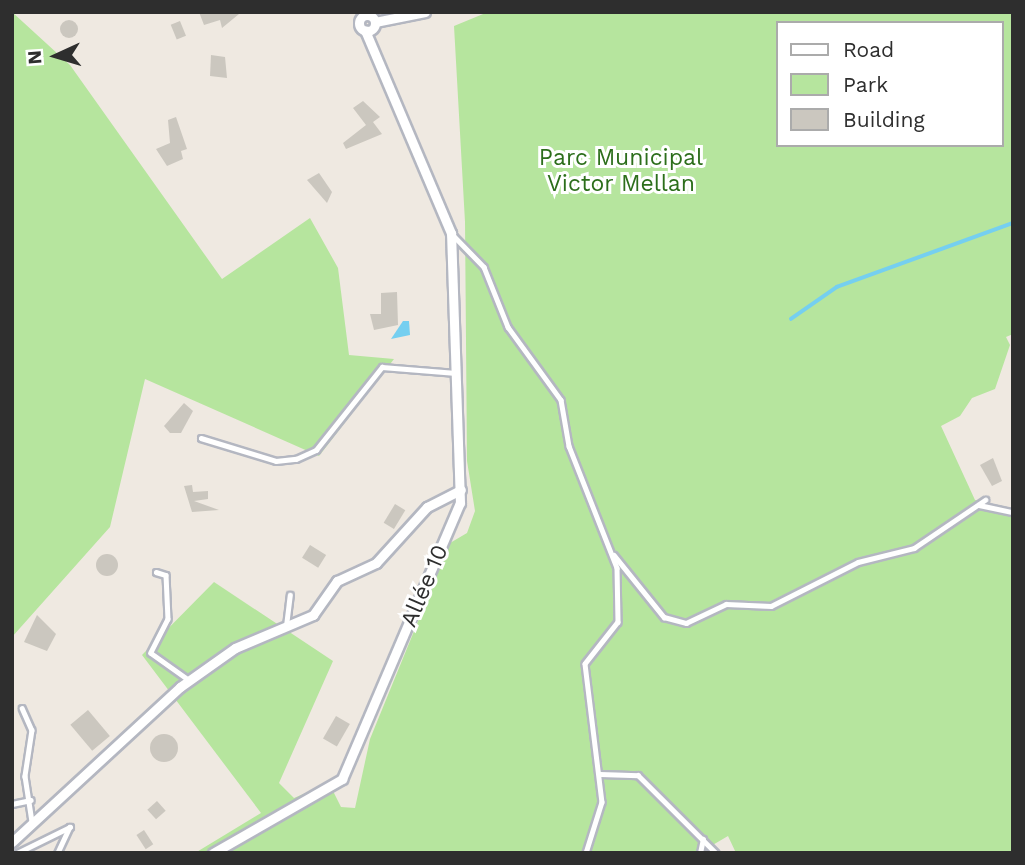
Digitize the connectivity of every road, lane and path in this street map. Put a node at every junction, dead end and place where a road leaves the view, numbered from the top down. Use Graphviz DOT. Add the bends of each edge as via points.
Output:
graph roads {
  1 [pos="425,12"];
  2 [pos="360,15"];
  3 [pos="375,22"];
  4 [pos="365,30"];
  5 [pos="451,233"];
  6 [pos="457,373"];
  7 [pos="201,438"];
  8 [pos="461,490"];
  9 [pos="985,500"];
  10 [pos="978,505"];
  11 [pos="1013,512"];
  12 [pos="612,551"];
  13 [pos="156,572"];
  14 [pos="290,595"];
  15 [pos="286,627"];
  16 [pos="189,680"];
  17 [pos="22,708"];
  18 [pos="600,774"];
  19 [pos="31,800"];
  20 [pos="12,804"];
  21 [pos="32,823"];
  22 [pos="703,839"];
  23 [pos="12,842"];
  24 [pos="17,853"];
  25 [pos="58,853"];
  26 [pos="213,853"];
  27 [pos="586,853"];
  28 [pos="700,853"];
  29 [pos="716,853"];
  1 -- 3 [label="street"];
  2 -- 3 [label="street"];
  2 -- 4 [label="street"];
  3 -- 4 [label="street"];
  4 -- 5 [label="street"];
  5 -- 6 [label="street, Allée 10"];
  5 -- 12 [label="lane" via="484,267 508,327 561,401 569,446"];
  6 -- 7 [label="lane" via="382,367 316,450 296,459 276,461"];
  6 -- 8 [label="street, Allée 10"];
  8 -- 15 [label="street" via="427,507 385,556 337,582 313,615"];
  8 -- 26 [label="street, Allée 10" via="457,516 425,577 350,768 334,787"];
  9 -- 10 [label="lane"];
  10 -- 11 [label="lane"];
  10 -- 12 [label="lane" via="914,548 858,562 771,606 726,604 686,623 663,617"];
  12 -- 18 [label="lane" via="618,622 585,664"];
  13 -- 16 [label="lane" via="166,575 168,619 151,653"];
  14 -- 15 [label="lane"];
  15 -- 16 [label="street" via="235,648"];
  16 -- 21 [label="street"];
  17 -- 19 [label="lane" via="32,730 25,776"];
  18 -- 22 [label="lane" via="638,775"];
  18 -- 27 [label="lane" via="601,814"];
  19 -- 20 [label="lane"];
  19 -- 21 [label="lane"];
  21 -- 23 [label="street"];
  22 -- 28 [label="lane"];
  22 -- 29 [label="lane"];
  24 -- 25 [label="lane" via="70,827"];
}
